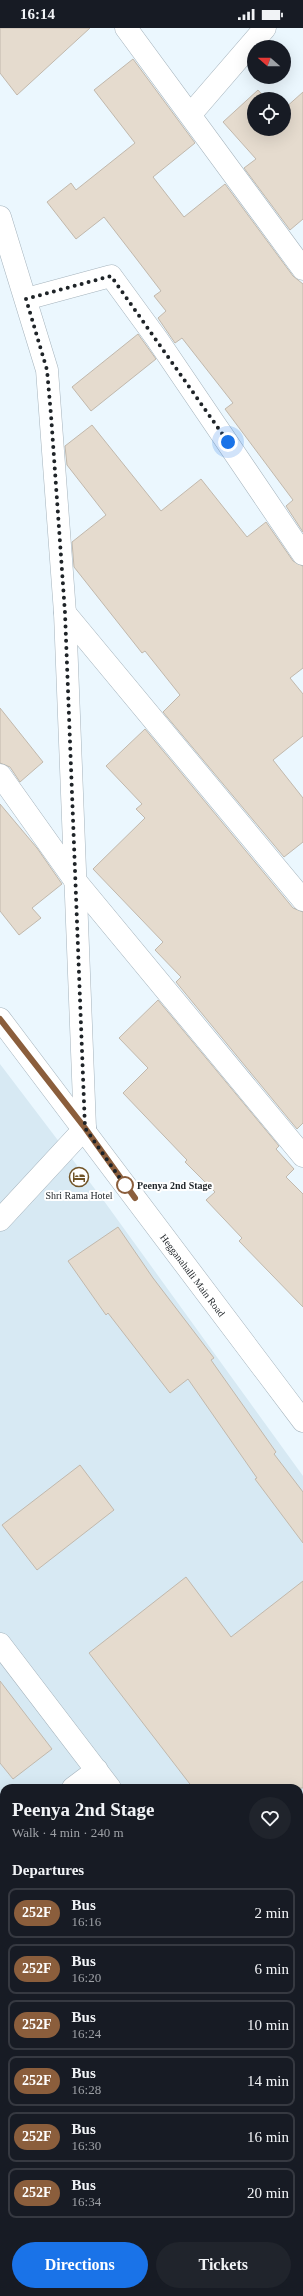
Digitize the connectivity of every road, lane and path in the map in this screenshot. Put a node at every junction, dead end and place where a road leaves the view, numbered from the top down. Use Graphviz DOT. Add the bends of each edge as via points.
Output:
graph roads {
  1 [pos="126,28"];
  2 [pos="265,28"];
  3 [pos="190,116"];
  4 [pos="0,217"];
  5 [pos="303,269"];
  6 [pos="26,299"];
  7 [pos="303,554"];
  8 [pos="65,613"];
  9 [pos="0,775"];
  10 [pos="74,879"];
  11 [pos="303,900"];
  12 [pos="0,1019"];
  13 [pos="85,1128"];
  14 [pos="303,1156"];
  15 [pos="0,1220"];
  16 [pos="303,1421"];
  17 [pos="0,1644"];
  18 [pos="97,1770"];
  19 [pos="78,1784"];
  20 [pos="107,1784"];
  1 -- 3 [label="street"];
  2 -- 3 [label="street"];
  3 -- 5 [label="street"];
  4 -- 6 [label="street"];
  6 -- 7 [label="street" via="111,276 157,339"];
  6 -- 8 [label="street" via="47,370"];
  8 -- 10 [label="street"];
  8 -- 11 [label="street"];
  9 -- 10 [label="street"];
  10 -- 13 [label="street"];
  10 -- 14 [label="street"];
  12 -- 13 [label="street, Hegganahalli Main Road"];
  13 -- 15 [label="street"];
  13 -- 16 [label="street, Hegganahalli Main Road"];
  17 -- 18 [label="street"];
  18 -- 19 [label="street"];
  18 -- 20 [label="street"];
}
